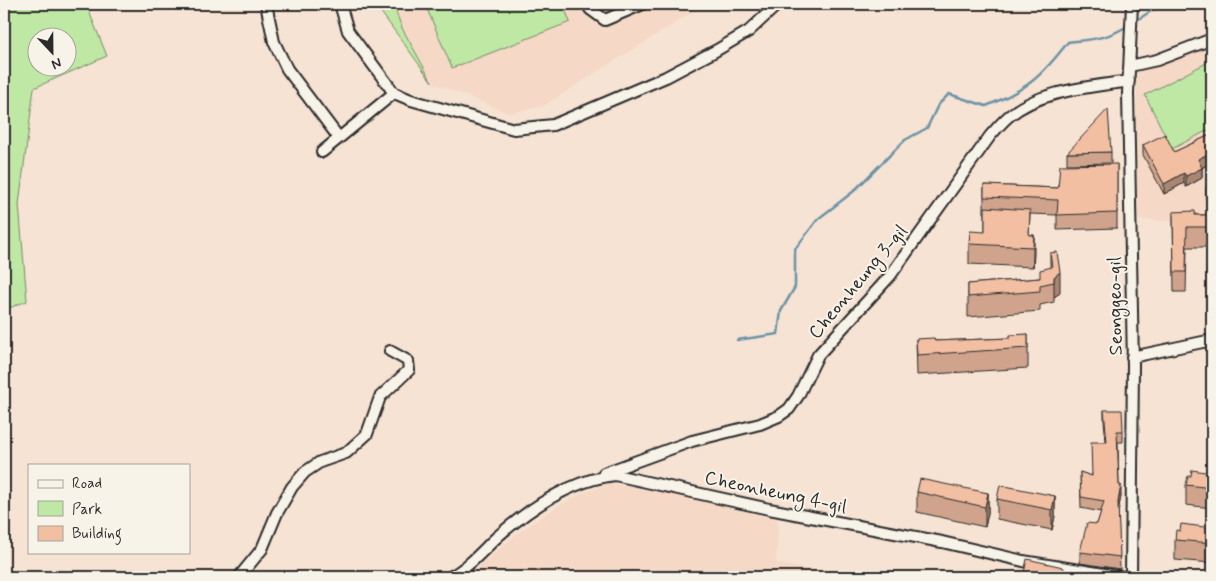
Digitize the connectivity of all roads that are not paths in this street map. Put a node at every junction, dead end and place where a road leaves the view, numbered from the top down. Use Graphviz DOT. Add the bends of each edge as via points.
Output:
graph roads {
  1 [pos="266,4"];
  2 [pos="340,4"];
  3 [pos="588,4"];
  4 [pos="643,4"];
  5 [pos="778,4"];
  6 [pos="1132,8"];
  7 [pos="1212,39"];
  8 [pos="1130,66"];
  9 [pos="1129,81"];
  10 [pos="394,92"];
  11 [pos="339,138"];
  12 [pos="322,152"];
  13 [pos="1212,340"];
  14 [pos="390,351"];
  15 [pos="1132,357"];
  16 [pos="594,478"];
  17 [pos="239,577"];
  18 [pos="450,577"];
  19 [pos="1123,577"];
  20 [pos="1131,577"];
  1 -- 11 [label="street" via="274,42 287,69"];
  2 -- 10 [label="street" via="348,31"];
  3 -- 4 [label="street" via="605,20"];
  5 -- 10 [label="street" via="749,31 709,54 666,77 553,125 514,130"];
  6 -- 8 [label="street, Seonggeo-gil"];
  7 -- 8 [label="street" via="1157,60"];
  8 -- 9 [label="street, Seonggeo-gil"];
  9 -- 15 [label="street, Seonggeo-gil"];
  9 -- 16 [label="street, Cheonheung 3-gil" via="1060,94 1030,104 1010,116 990,136 890,276 818,355 798,396 784,412 760,424 692,441"];
  10 -- 11 [label="street"];
  11 -- 12 [label="street"];
  13 -- 15 [label="street"];
  14 -- 17 [label="street" via="408,361 409,370 380,397 367,434 346,453 320,462 305,472 277,513 262,549"];
  15 -- 20 [label="street, Seonggeo-gil"];
  16 -- 18 [label="street, Cheonheung 4-gil" via="524,516"];
  16 -- 19 [label="street, Cheonheung 4-gil" via="615,475 636,478 1023,561"];
}
